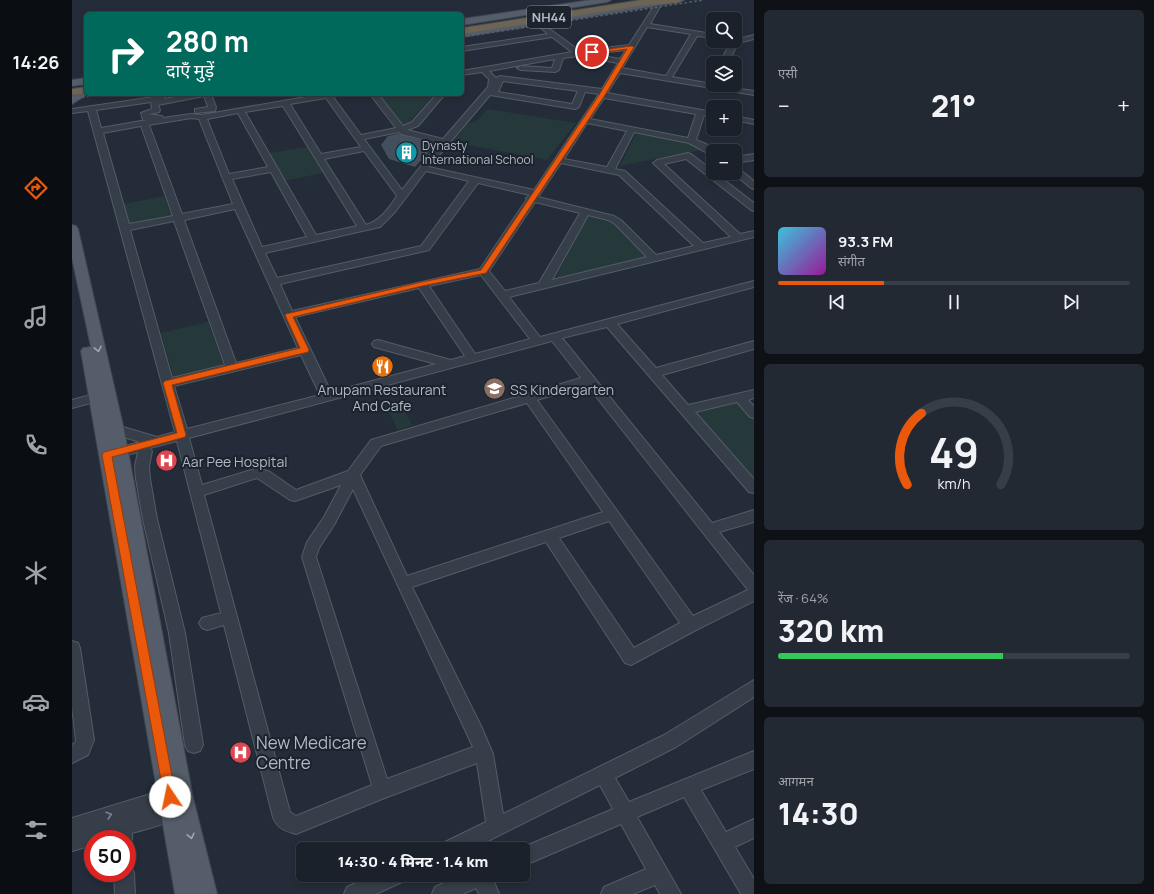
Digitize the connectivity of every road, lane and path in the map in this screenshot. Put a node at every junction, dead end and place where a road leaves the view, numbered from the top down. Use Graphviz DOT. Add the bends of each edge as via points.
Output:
graph roads {
  1 [pos="608,0"];
  2 [pos="678,0"];
  3 [pos="633,2"];
  4 [pos="659,2"];
  5 [pos="537,22"];
  6 [pos="645,25"];
  7 [pos="464,27"];
  8 [pos="464,27"];
  9 [pos="464,27"];
  10 [pos="464,27"];
  11 [pos="695,33"];
  12 [pos="552,35"];
  13 [pos="706,35"];
  14 [pos="754,37"];
  15 [pos="742,39"];
  16 [pos="742,41"];
  17 [pos="754,42"];
  18 [pos="631,47"];
  19 [pos="464,49"];
  20 [pos="579,54"];
  21 [pos="560,56"];
  22 [pos="503,66"];
  23 [pos="620,66"];
  24 [pos="483,69"];
  25 [pos="464,72"];
  26 [pos="668,78"];
  27 [pos="84,81"];
  28 [pos="72,83"];
  29 [pos="706,84"];
  30 [pos="72,87"];
  31 [pos="742,89"];
  32 [pos="582,90"];
  33 [pos="81,91"];
  34 [pos="753,91"];
  35 [pos="603,93"];
  36 [pos="177,96"];
  37 [pos="184,96"];
  38 [pos="208,96"];
  39 [pos="319,96"];
  40 [pos="333,96"];
  41 [pos="376,96"];
  42 [pos="439,96"];
  43 [pos="174,97"];
  44 [pos="281,99"];
  45 [pos="72,101"];
  46 [pos="92,108"];
  47 [pos="240,110"];
  48 [pos="72,111"];
  49 [pos="701,112"];
  50 [pos="706,113"];
  51 [pos="208,114"];
  52 [pos="742,119"];
  53 [pos="585,120"];
  54 [pos="754,122"];
  55 [pos="144,123"];
  56 [pos="401,129"];
  57 [pos="632,129"];
  58 [pos="97,131"];
  59 [pos="359,138"];
  60 [pos="690,141"];
  61 [pos="444,142"];
  62 [pos="367,148"];
  63 [pos="706,148"];
  64 [pos="318,157"];
  65 [pos="754,157"];
  66 [pos="742,159"];
  67 [pos="557,160"];
  68 [pos="423,168"];
  69 [pos="274,169"];
  70 [pos="610,170"];
  71 [pos="742,176"];
  72 [pos="225,177"];
  73 [pos="475,180"];
  74 [pos="754,186"];
  75 [pos="401,195"];
  76 [pos="533,196"];
  77 [pos="238,206"];
  78 [pos="754,208"];
  79 [pos="586,211"];
  80 [pos="178,217"];
  81 [pos="72,228"];
  82 [pos="126,228"];
  83 [pos="363,228"];
  84 [pos="754,234"];
  85 [pos="738,238"];
  86 [pos="313,239"];
  87 [pos="701,247"];
  88 [pos="259,251"];
  89 [pos="654,258"];
  90 [pos="72,264"];
  91 [pos="484,271"];
  92 [pos="273,282"];
  93 [pos="422,284"];
  94 [pos="544,284"];
  95 [pos="754,284"];
  96 [pos="502,295"];
  97 [pos="289,315"];
  98 [pos="609,322"];
  99 [pos="555,337"];
  100 [pos="537,341"];
  101 [pos="378,344"];
  102 [pos="754,345"];
  103 [pos="305,350"];
  104 [pos="472,358"];
  105 [pos="451,364"];
  106 [pos="232,368"];
  107 [pos="654,373"];
  108 [pos="589,380"];
  109 [pos="168,383"];
  110 [pos="754,394"];
  111 [pos="102,396"];
  112 [pos="326,397"];
  113 [pos="529,397"];
  114 [pos="740,397"];
  115 [pos="72,404"];
  116 [pos="686,410"];
  117 [pos="754,414"];
  118 [pos="116,430"];
  119 [pos="182,435"];
  120 [pos="151,446"];
  121 [pos="116,458"];
  122 [pos="353,476"];
  123 [pos="754,488"];
  124 [pos="197,492"];
  125 [pos="612,515"];
  126 [pos="754,516"];
  127 [pos="709,530"];
  128 [pos="550,536"];
  129 [pos="403,584"];
  130 [pos="754,586"];
  131 [pos="754,594"];
  132 [pos="230,617"];
  133 [pos="207,622"];
  134 [pos="690,625"];
  135 [pos="72,648"];
  136 [pos="754,688"];
  137 [pos="194,745"];
  138 [pos="72,754"];
  139 [pos="484,754"];
  140 [pos="754,760"];
  141 [pos="603,774"];
  142 [pos="688,786"];
  143 [pos="382,790"];
  144 [pos="175,803"];
  145 [pos="626,812"];
  146 [pos="72,827"];
  147 [pos="496,828"];
  148 [pos="754,828"];
  149 [pos="128,830"];
  150 [pos="84,840"];
  151 [pos="72,842"];
  152 [pos="472,842"];
  153 [pos="722,842"];
  154 [pos="530,854"];
  155 [pos="659,873"];
  156 [pos="124,882"];
  157 [pos="380,882"];
  158 [pos="467,882"];
  159 [pos="484,882"];
  160 [pos="125,894"];
  161 [pos="201,894"];
  162 [pos="354,894"];
  163 [pos="442,894"];
  164 [pos="489,894"];
  165 [pos="611,894"];
  166 [pos="671,894"];
  167 [pos="752,894"];
  1 -- 7 [label="main road"];
  2 -- 3 [label="highway"];
  2 -- 4 [label="main road"];
  3 -- 4 [label="highway, NH44"];
  3 -- 8 [label="highway, NH44"];
  3 -- 9 [label="highway, NH44"];
  4 -- 5 [label="main road"];
  4 -- 6 [label="street"];
  5 -- 10 [label="main road"];
  5 -- 12 [label="street"];
  6 -- 11 [label="street"];
  6 -- 18 [label="street"];
  11 -- 13 [label="street"];
  11 -- 26 [label="street"];
  12 -- 19 [label="street"];
  12 -- 20 [label="street"];
  14 -- 15 [label="street"];
  16 -- 17 [label="street"];
  18 -- 20 [label="street"];
  18 -- 23 [label="street"];
  20 -- 21 [label="street"];
  20 -- 23 [label="street"];
  21 -- 22 [label="street"];
  21 -- 22 [label="street" via="555,70"];
  22 -- 24 [label="street"];
  23 -- 26 [label="street"];
  23 -- 35 [label="street"];
  24 -- 25 [label="street"];
  24 -- 61 [label="street" via="493,79 492,87"];
  26 -- 29 [label="street"];
  27 -- 28 [label="main road"];
  30 -- 33 [label="highway"];
  31 -- 34 [label="street"];
  32 -- 32 [label="street" via="500,78 493,94 575,107"];
  32 -- 35 [label="street"];
  33 -- 45 [label="main road"];
  35 -- 49 [label="street"];
  35 -- 53 [label="street"];
  36 -- 43 [label="street"];
  37 -- 43 [label="street"];
  38 -- 51 [label="street" via="212,109"];
  39 -- 44 [label="street"];
  40 -- 59 [label="street"];
  41 -- 56 [label="street"];
  42 -- 56 [label="street" via="415,124"];
  43 -- 46 [label="street"];
  43 -- 51 [label="street" via="154,103 156,110 145,113 146,118"];
  44 -- 47 [label="street"];
  44 -- 64 [label="street"];
  46 -- 48 [label="street"];
  46 -- 58 [label="street"];
  47 -- 51 [label="street"];
  47 -- 69 [label="street"];
  49 -- 50 [label="street"];
  49 -- 60 [label="street"];
  51 -- 55 [label="street"];
  51 -- 72 [label="street"];
  52 -- 54 [label="street"];
  53 -- 57 [label="street"];
  53 -- 67 [label="street"];
  55 -- 58 [label="street"];
  55 -- 80 [label="street"];
  56 -- 59 [label="street"];
  56 -- 61 [label="street"];
  57 -- 60 [label="street"];
  57 -- 70 [label="street"];
  58 -- 82 [label="street"];
  59 -- 62 [label="street"];
  60 -- 63 [label="street"];
  61 -- 68 [label="street"];
  62 -- 64 [label="street"];
  62 -- 75 [label="street"];
  64 -- 83 [label="street"];
  65 -- 66 [label="street"];
  67 -- 70 [label="street"];
  67 -- 76 [label="street"];
  68 -- 73 [label="street"];
  68 -- 75 [label="street"];
  69 -- 72 [label="street"];
  69 -- 86 [label="street"];
  70 -- 87 [label="street" via="627,177"];
  71 -- 74 [label="street"];
  72 -- 77 [label="street"];
  73 -- 76 [label="street"];
  73 -- 92 [label="street" via="425,248"];
  75 -- 83 [label="street" via="387,218 377,225"];
  76 -- 79 [label="street"];
  76 -- 91 [label="street"];
  77 -- 80 [label="street"];
  77 -- 88 [label="street"];
  78 -- 85 [label="street" via="688,156 657,164"];
  79 -- 89 [label="street" via="618,222"];
  79 -- 94 [label="street"];
  80 -- 82 [label="street"];
  80 -- 106 [label="street"];
  81 -- 111 [label="main road, one-way"];
  82 -- 109 [label="street"];
  83 -- 86 [label="street"];
  84 -- 85 [label="street"];
  85 -- 87 [label="street"];
  86 -- 88 [label="street"];
  87 -- 89 [label="street"];
  88 -- 92 [label="street"];
  89 -- 94 [label="street"];
  90 -- 111 [label="main road"];
  91 -- 93 [label="street"];
  91 -- 96 [label="street"];
  92 -- 97 [label="street"];
  93 -- 97 [label="street"];
  93 -- 104 [label="street"];
  94 -- 96 [label="street"];
  95 -- 98 [label="street"];
  96 -- 100 [label="street"];
  97 -- 103 [label="street"];
  98 -- 99 [label="street"];
  98 -- 107 [label="street"];
  99 -- 100 [label="street"];
  99 -- 108 [label="street"];
  100 -- 104 [label="street"];
  101 -- 105 [label="street"];
  102 -- 107 [label="street"];
  103 -- 106 [label="street"];
  103 -- 112 [label="street"];
  104 -- 105 [label="street"];
  105 -- 112 [label="street"];
  106 -- 109 [label="street"];
  107 -- 116 [label="street"];
  108 -- 113 [label="street"];
  108 -- 127 [label="street"];
  109 -- 119 [label="street"];
  110 -- 114 [label="street"];
  111 -- 115 [label="street"];
  111 -- 118 [label="main road"];
  111 -- 121 [label="main road"];
  112 -- 119 [label="street"];
  113 -- 122 [label="street" via="376,443"];
  113 -- 125 [label="street"];
  114 -- 116 [label="street"];
  114 -- 117 [label="street"];
  116 -- 123 [label="street"];
  118 -- 120 [label="street"];
  118 -- 121 [label="main road"];
  119 -- 120 [label="street"];
  119 -- 124 [label="street"];
  120 -- 121 [label="street"];
  120 -- 137 [label="street" via="142,466 143,479 177,633"];
  121 -- 144 [label="main road"];
  122 -- 124 [label="street" via="295,496 258,473"];
  122 -- 129 [label="street"];
  122 -- 143 [label="street" via="329,521 312,546 309,557"];
  124 -- 132 [label="street"];
  125 -- 128 [label="street"];
  125 -- 134 [label="street"];
  126 -- 127 [label="street"];
  127 -- 130 [label="street"];
  128 -- 129 [label="street"];
  128 -- 134 [label="street" via="630,658"];
  129 -- 139 [label="street" via="476,732"];
  131 -- 134 [label="street"];
  132 -- 133 [label="street"];
  132 -- 143 [label="street" via="282,817 288,823 296,825"];
  135 -- 138 [label="street" via="85,740 82,749"];
  136 -- 141 [label="street" via="670,741"];
  139 -- 143 [label="street"];
  139 -- 147 [label="street"];
  140 -- 142 [label="street"];
  141 -- 145 [label="street"];
  141 -- 147 [label="street"];
  142 -- 145 [label="street"];
  142 -- 153 [label="street"];
  146 -- 144 [label="street, one-way"];
  144 -- 149 [label="street"];
  144 -- 161 [label="main road"];
  145 -- 154 [label="street"];
  145 -- 155 [label="street"];
  147 -- 152 [label="street"];
  148 -- 153 [label="street"];
  150 -- 151 [label="street"];
  153 -- 167 [label="street"];
  155 -- 165 [label="street"];
  155 -- 166 [label="street"];
  156 -- 160 [label="street"];
  157 -- 162 [label="street"];
  158 -- 163 [label="street"];
  159 -- 164 [label="street"];
}
